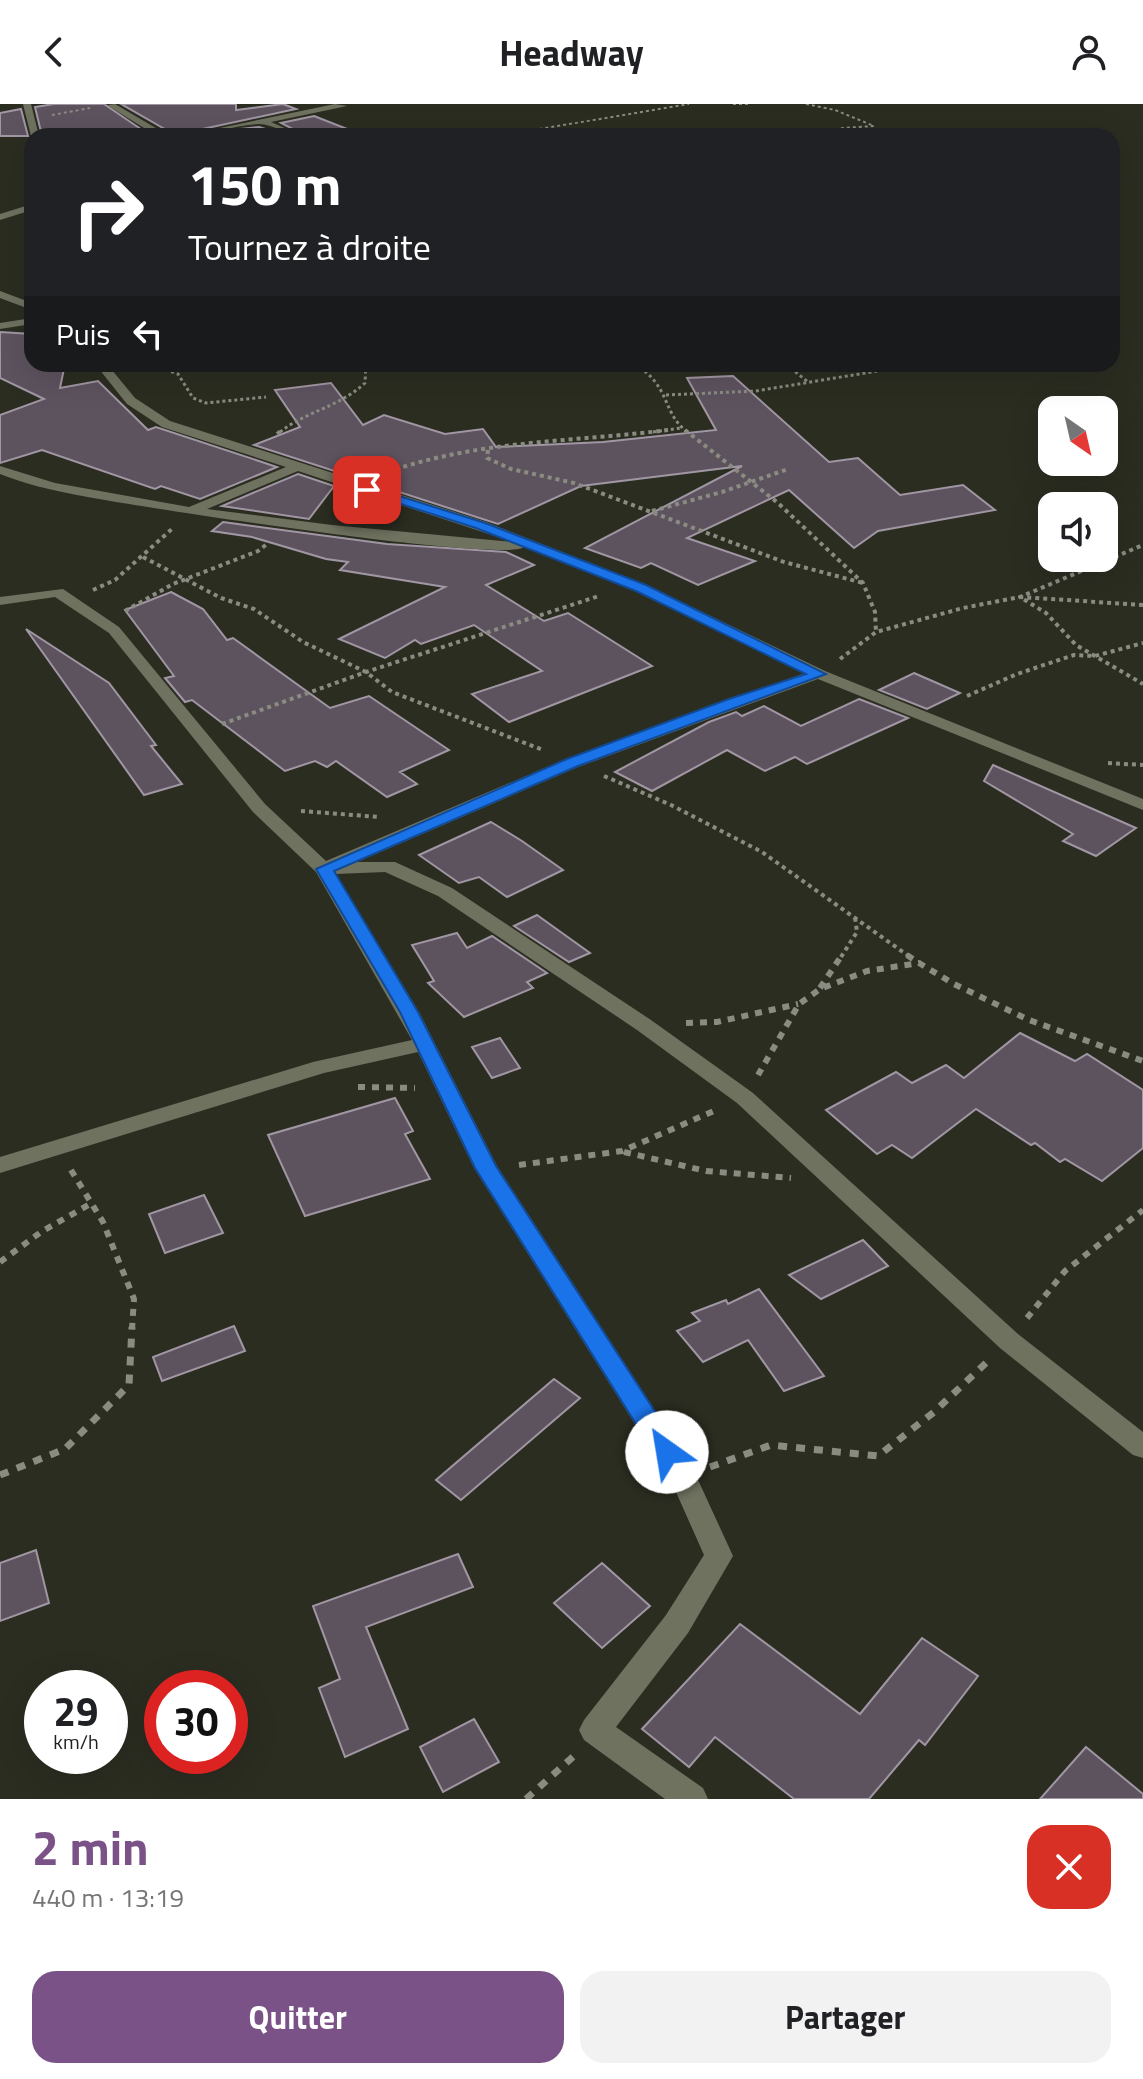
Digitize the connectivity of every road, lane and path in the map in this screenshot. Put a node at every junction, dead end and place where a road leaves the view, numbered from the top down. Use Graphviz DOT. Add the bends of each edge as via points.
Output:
graph roads {
  1 [pos="27,104"];
  2 [pos="339,104"];
  3 [pos="689,104"];
  4 [pos="733,104"];
  5 [pos="751,104"];
  6 [pos="806,104"];
  7 [pos="111,105"];
  8 [pos="29,118"];
  9 [pos="264,122"];
  10 [pos="32,128"];
  11 [pos="150,128"];
  12 [pos="230,128"];
  13 [pos="279,128"];
  14 [pos="546,128"];
  15 [pos="843,128"];
  16 [pos="24,210"];
  17 [pos="0,217"];
  18 [pos="0,294"];
  19 [pos="24,304"];
  20 [pos="24,322"];
  21 [pos="0,326"];
  22 [pos="107,372"];
  23 [pos="175,372"];
  24 [pos="366,372"];
  25 [pos="648,372"];
  26 [pos="796,372"];
  27 [pos="864,372"];
  28 [pos="809,383"];
  29 [pos="666,395"];
  30 [pos="266,397"];
  31 [pos="682,428"];
  32 [pos="229,444"];
  33 [pos="488,450"];
  34 [pos="296,467"];
  35 [pos="788,469"];
  36 [pos="0,470"];
  37 [pos="750,481"];
  38 [pos="367,490"];
  39 [pos="192,511"];
  40 [pos="649,512"];
  41 [pos="290,523"];
  42 [pos="1143,545"];
  43 [pos="537,549"];
  44 [pos="863,583"];
  45 [pos="632,584"];
  46 [pos="1020,597"];
  47 [pos="0,601"];
  48 [pos="71,601"];
  49 [pos="1143,605"];
  50 [pos="103,623"];
  51 [pos="876,632"];
  52 [pos="1143,643"];
  53 [pos="1095,656"];
  54 [pos="819,674"];
  55 [pos="1143,684"];
  56 [pos="967,696"];
  57 [pos="195,733"];
  58 [pos="1143,805"];
  59 [pos="259,808"];
  60 [pos="380,817"];
  61 [pos="324,869"];
  62 [pos="855,917"];
  63 [pos="820,989"];
  64 [pos="799,1004"];
  65 [pos="644,1025"];
  66 [pos="425,1044"];
  67 [pos="1143,1061"];
  68 [pos="745,1098"];
  69 [pos="60,1147"];
  70 [pos="622,1151"];
  71 [pos="0,1165"];
  72 [pos="486,1168"];
  73 [pos="832,1178"];
  74 [pos="90,1204"];
  75 [pos="1143,1210"];
  76 [pos="0,1262"];
  77 [pos="1009,1341"];
  78 [pos="1143,1447"];
  79 [pos="0,1475"];
  80 [pos="683,1477"];
  81 [pos="595,1730"];
  82 [pos="526,1799"];
  83 [pos="692,1799"];
  1 -- 8 [label="street"];
  2 -- 9 [label="street" via="343,106"];
  3 -- 14 [label="path"];
  4 -- 5 [label="path"];
  6 -- 15 [label="path" via="874,126"];
  7 -- 8 [label="path"];
  7 -- 11 [label="street"];
  8 -- 10 [label="street"];
  9 -- 12 [label="street"];
  9 -- 13 [label="street"];
  16 -- 17 [label="street"];
  18 -- 19 [label="street"];
  20 -- 21 [label="street"];
  22 -- 32 [label="street" via="131,401 166,424"];
  23 -- 30 [label="path" via="187,381 193,398 206,403"];
  24 -- 32 [label="path" via="365,383 347,399 291,423 279,434"];
  25 -- 29 [label="path"];
  26 -- 28 [label="path"];
  27 -- 28 [label="path"];
  28 -- 29 [label="path"];
  29 -- 31 [label="path"];
  31 -- 33 [label="path"];
  31 -- 37 [label="path"];
  32 -- 34 [label="street"];
  33 -- 38 [label="path" via="430,457 390,469"];
  33 -- 40 [label="path" via="487,458 511,469 574,483"];
  34 -- 38 [label="street"];
  34 -- 39 [label="street"];
  35 -- 37 [label="path"];
  36 -- 39 [label="street" via="62,489"];
  37 -- 40 [label="path"];
  37 -- 44 [label="path"];
  38 -- 43 [label="street" via="481,525"];
  39 -- 41 [label="street"];
  39 -- 48 [label="path" via="115,580"];
  40 -- 44 [label="path" via="784,562"];
  41 -- 43 [label="street"];
  41 -- 50 [label="path" via="258,551 173,584"];
  42 -- 46 [label="path"];
  43 -- 45 [label="street"];
  44 -- 51 [label="path" via="875,612"];
  45 -- 54 [label="street"];
  45 -- 57 [label="path"];
  46 -- 49 [label="path"];
  46 -- 51 [label="path"];
  46 -- 53 [label="path"];
  47 -- 48 [label="street" via="58,592"];
  48 -- 50 [label="street"];
  50 -- 57 [label="street"];
  51 -- 54 [label="path"];
  52 -- 53 [label="path"];
  53 -- 55 [label="path"];
  53 -- 56 [label="path" via="1074,655"];
  54 -- 58 [label="street"];
  54 -- 61 [label="street" via="572,763"];
  57 -- 59 [label="street"];
  59 -- 60 [label="path"];
  59 -- 61 [label="street"];
  61 -- 65 [label="street" via="388,866 445,892"];
  61 -- 66 [label="street"];
  62 -- 63 [label="path" via="857,932"];
  63 -- 64 [label="path"];
  63 -- 67 [label="path" via="867,971 919,963 1029,1020"];
  64 -- 65 [label="path" via="717,1022"];
  64 -- 68 [label="path"];
  65 -- 68 [label="street"];
  66 -- 69 [label="street" via="321,1067"];
  66 -- 72 [label="street"];
  68 -- 70 [label="path"];
  68 -- 73 [label="street"];
  69 -- 71 [label="street"];
  69 -- 74 [label="path"];
  70 -- 72 [label="path"];
  70 -- 73 [label="path" via="665,1164 748,1177"];
  72 -- 80 [label="street"];
  73 -- 77 [label="street"];
  74 -- 76 [label="path"];
  74 -- 79 [label="path" via="103,1222 134,1299 129,1385 65,1449"];
  75 -- 77 [label="path" via="1065,1271"];
  77 -- 78 [label="street"];
  77 -- 80 [label="path" via="878,1456 771,1445"];
  80 -- 81 [label="street" via="719,1556 677,1624"];
  81 -- 82 [label="path" via="565,1766"];
  81 -- 83 [label="street"];
}
